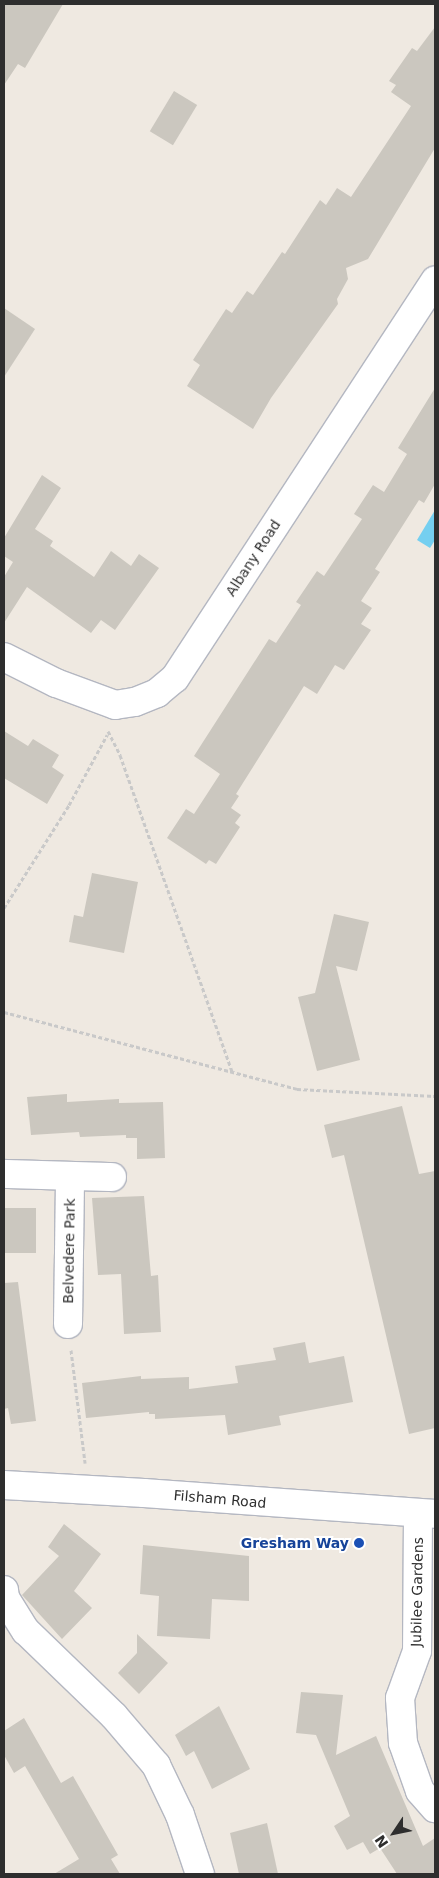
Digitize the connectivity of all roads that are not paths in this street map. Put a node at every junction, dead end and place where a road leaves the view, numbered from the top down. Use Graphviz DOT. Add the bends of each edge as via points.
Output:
graph roads {
  1 [pos="435,280"];
  2 [pos="4,657"];
  3 [pos="4,1174"];
  4 [pos="112,1177"];
  5 [pos="70,1178"];
  6 [pos="68,1324"];
  7 [pos="4,1485"];
  8 [pos="426,1514"];
  9 [pos="4,1590"];
  10 [pos="435,1808"];
  11 [pos="200,1874"];
  1 -- 2 [label="street, Albany Road" via="175,678 157,693 136,702 116,705 56,683"];
  3 -- 5 [label="street"];
  4 -- 5 [label="street"];
  5 -- 6 [label="street, Belvedere Park"];
  7 -- 8 [label="street, Filsham Road"];
  8 -- 10 [label="street, Jubilee Gardens" via="417,1651 400,1698 403,1743 420,1791"];
  9 -- 11 [label="street" via="5,1598 26,1631 114,1716 156,1765 180,1815"];
}
